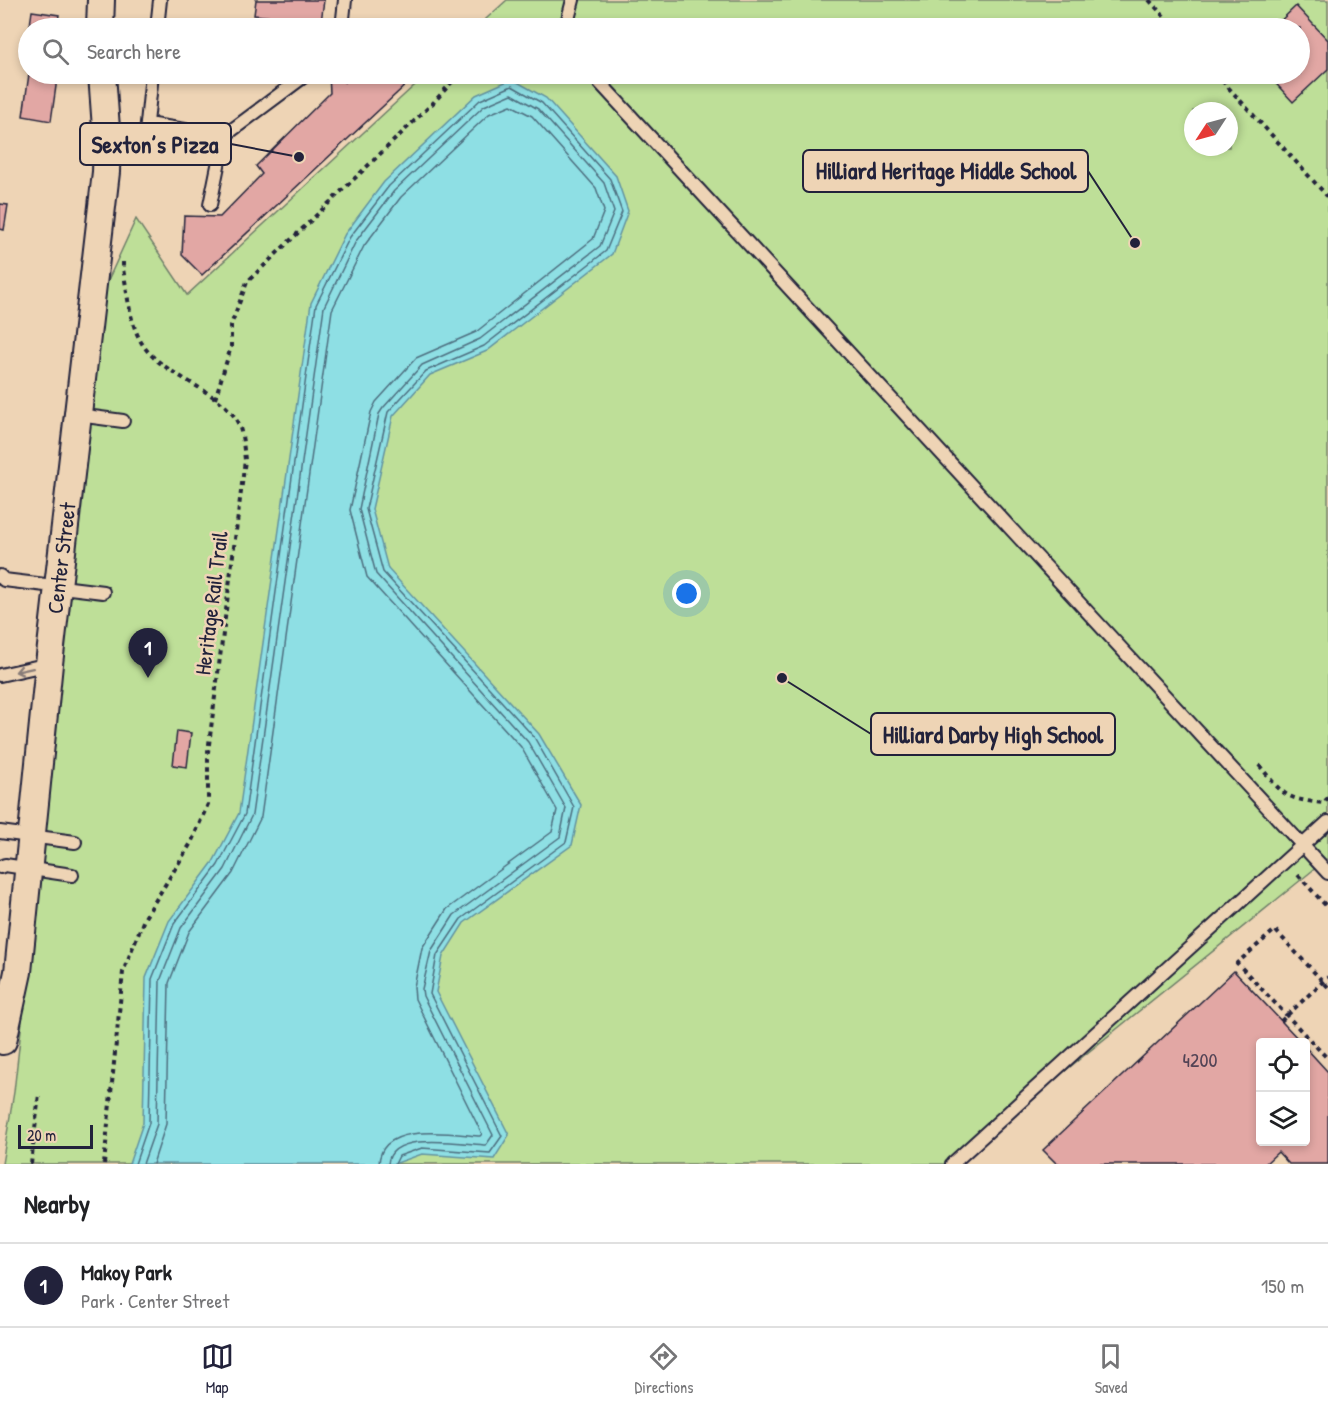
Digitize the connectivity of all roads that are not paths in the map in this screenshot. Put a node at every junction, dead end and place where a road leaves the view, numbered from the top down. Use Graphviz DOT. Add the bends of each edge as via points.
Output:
graph roads {
  1 [pos="101,0"];
  2 [pos="160,0"];
  3 [pos="345,0"];
  4 [pos="573,0"];
  5 [pos="100,18"];
  6 [pos="158,18"];
  7 [pos="343,18"];
  8 [pos="568,18"];
  9 [pos="103,84"];
  10 [pos="151,84"];
  11 [pos="294,84"];
  12 [pos="601,84"];
  13 [pos="147,124"];
  14 [pos="224,136"];
  15 [pos="106,142"];
  16 [pos="210,205"];
  17 [pos="78,415"];
  18 [pos="123,421"];
  19 [pos="0,576"];
  20 [pos="58,587"];
  21 [pos="104,592"];
  22 [pos="49,664"];
  23 [pos="0,675"];
  24 [pos="1328,822"];
  25 [pos="0,832"];
  26 [pos="32,836"];
  27 [pos="75,842"];
  28 [pos="1303,846"];
  29 [pos="0,867"];
  30 [pos="28,869"];
  31 [pos="1328,873"];
  32 [pos="72,875"];
  33 [pos="1,1046"];
  34 [pos="952,1164"];
  1 -- 5 [label="street"];
  2 -- 6 [label="lane"];
  3 -- 7 [label="lane"];
  4 -- 8 [label="lane"];
  9 -- 15 [label="street, Center Street"];
  10 -- 13 [label="lane"];
  11 -- 14 [label="lane"];
  12 -- 28 [label="lane"];
  13 -- 14 [label="lane"];
  13 -- 15 [label="lane" via="145,143"];
  14 -- 16 [label="lane"];
  15 -- 17 [label="street, Center Street" via="106,172"];
  17 -- 18 [label="lane"];
  17 -- 20 [label="street, Center Street"];
  19 -- 20 [label="lane" via="4,580"];
  20 -- 21 [label="lane"];
  20 -- 22 [label="street, Center Street"];
  22 -- 23 [label="lane, one-way"];
  22 -- 26 [label="street, Center Street"];
  24 -- 28 [label="lane"];
  25 -- 26 [label="lane"];
  26 -- 27 [label="lane"];
  26 -- 30 [label="street, Center Street"];
  28 -- 31 [label="lane"];
  28 -- 34 [label="lane"];
  29 -- 30 [label="lane"];
  30 -- 32 [label="lane"];
  30 -- 33 [label="street, Center Street" via="18,972"];
}
